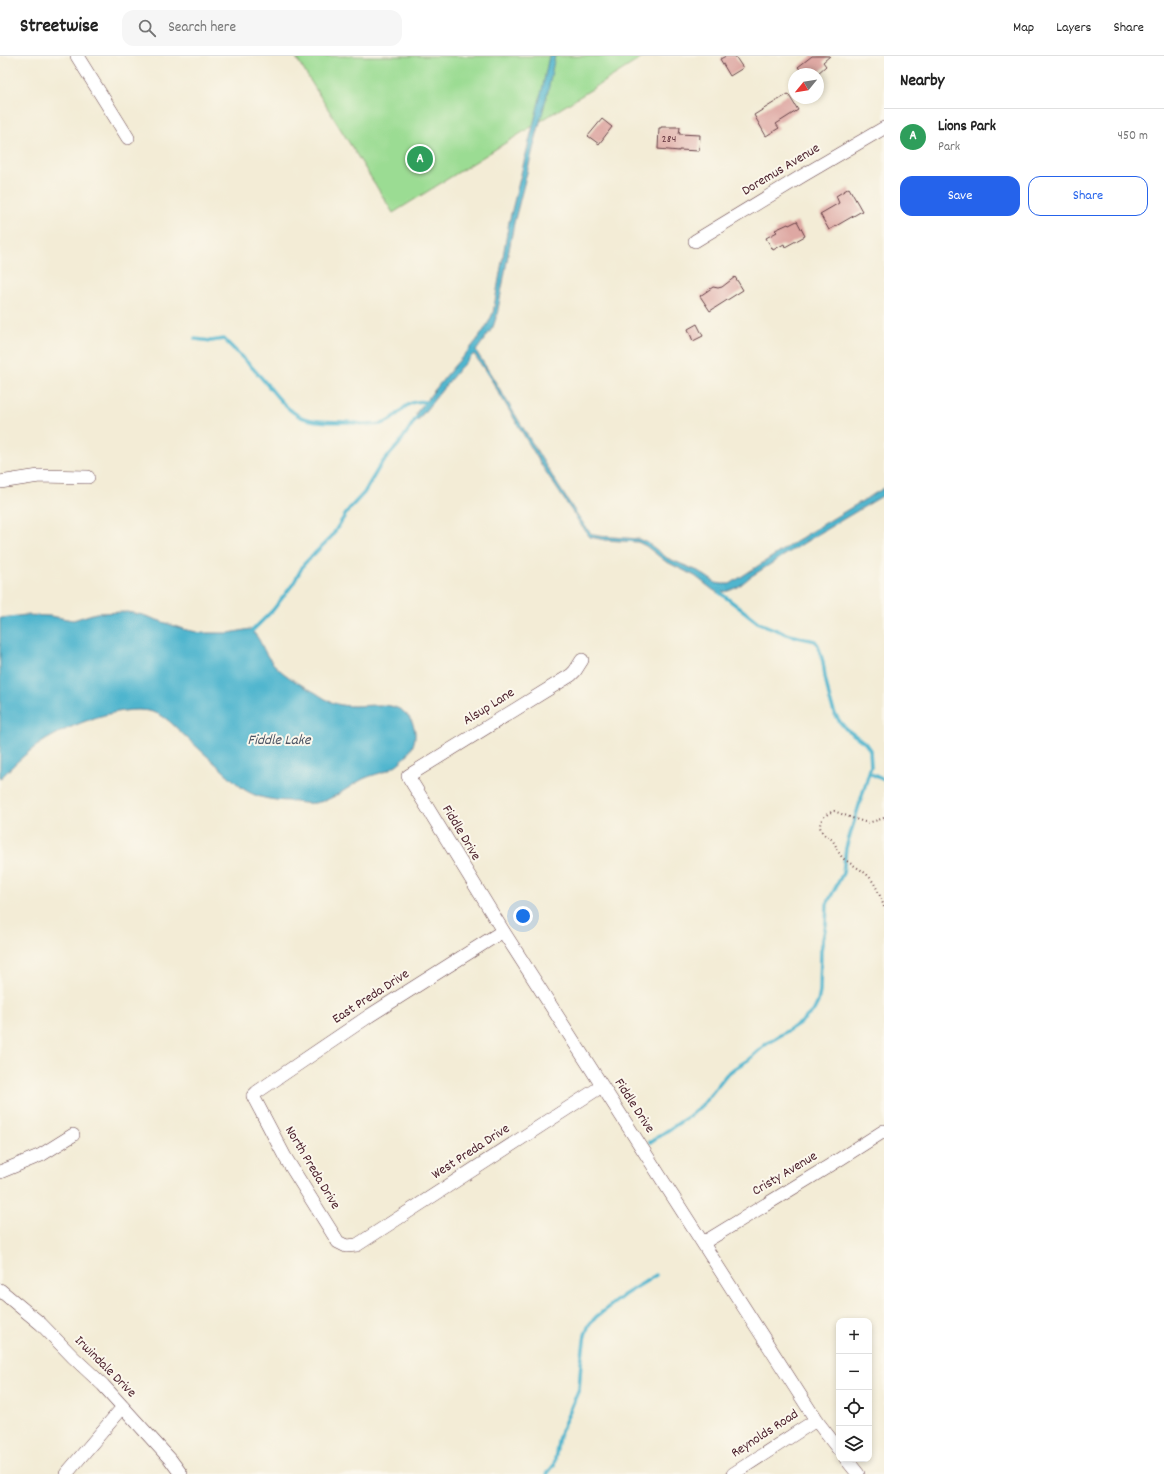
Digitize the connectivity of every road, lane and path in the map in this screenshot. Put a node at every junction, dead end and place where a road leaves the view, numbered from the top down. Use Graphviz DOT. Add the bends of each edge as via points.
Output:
graph roads {
  1 [pos="77,56"];
  2 [pos="884,128"];
  3 [pos="128,138"];
  4 [pos="695,241"];
  5 [pos="88,477"];
  6 [pos="0,482"];
  7 [pos="582,660"];
  8 [pos="408,776"];
  9 [pos="884,818"];
  10 [pos="884,907"];
  11 [pos="503,931"];
  12 [pos="602,1086"];
  13 [pos="257,1092"];
  14 [pos="884,1131"];
  15 [pos="73,1135"];
  16 [pos="0,1172"];
  17 [pos="703,1243"];
  18 [pos="357,1245"];
  19 [pos="0,1290"];
  20 [pos="123,1407"];
  21 [pos="816,1420"];
  22 [pos="836,1446"];
  23 [pos="848,1462"];
  24 [pos="66,1474"];
  25 [pos="181,1474"];
  26 [pos="733,1474"];
  27 [pos="858,1474"];
  1 -- 3 [label="street"];
  2 -- 4 [label="street, Doremus Avenue"];
  5 -- 6 [label="street" via="39,476"];
  7 -- 8 [label="street, Alsup Lane" via="571,675"];
  8 -- 11 [label="street, Fiddle Drive"];
  9 -- 10 [label="path" via="868,823 834,811 825,815 820,825 822,832 831,839 840,855 872,880"];
  11 -- 12 [label="street, Fiddle Drive"];
  11 -- 13 [label="street, East Preda Drive" via="369,1016"];
  12 -- 17 [label="street, Fiddle Drive"];
  12 -- 18 [label="street, West Preda Drive"];
  13 -- 18 [label="street, North Preda Drive" via="253,1096 285,1157 338,1242 346,1246"];
  14 -- 17 [label="street, Cristy Avenue"];
  15 -- 16 [label="street" via="41,1155"];
  17 -- 21 [label="street, Fiddle Drive"];
  19 -- 20 [label="street, Irwindale Drive" via="41,1324"];
  20 -- 24 [label="street"];
  20 -- 25 [label="street, Irwindale Drive" via="170,1458"];
  21 -- 22 [label="street, Fiddle Drive"];
  21 -- 26 [label="street, Reynolds Road"];
  23 -- 27 [label="street"];
}
